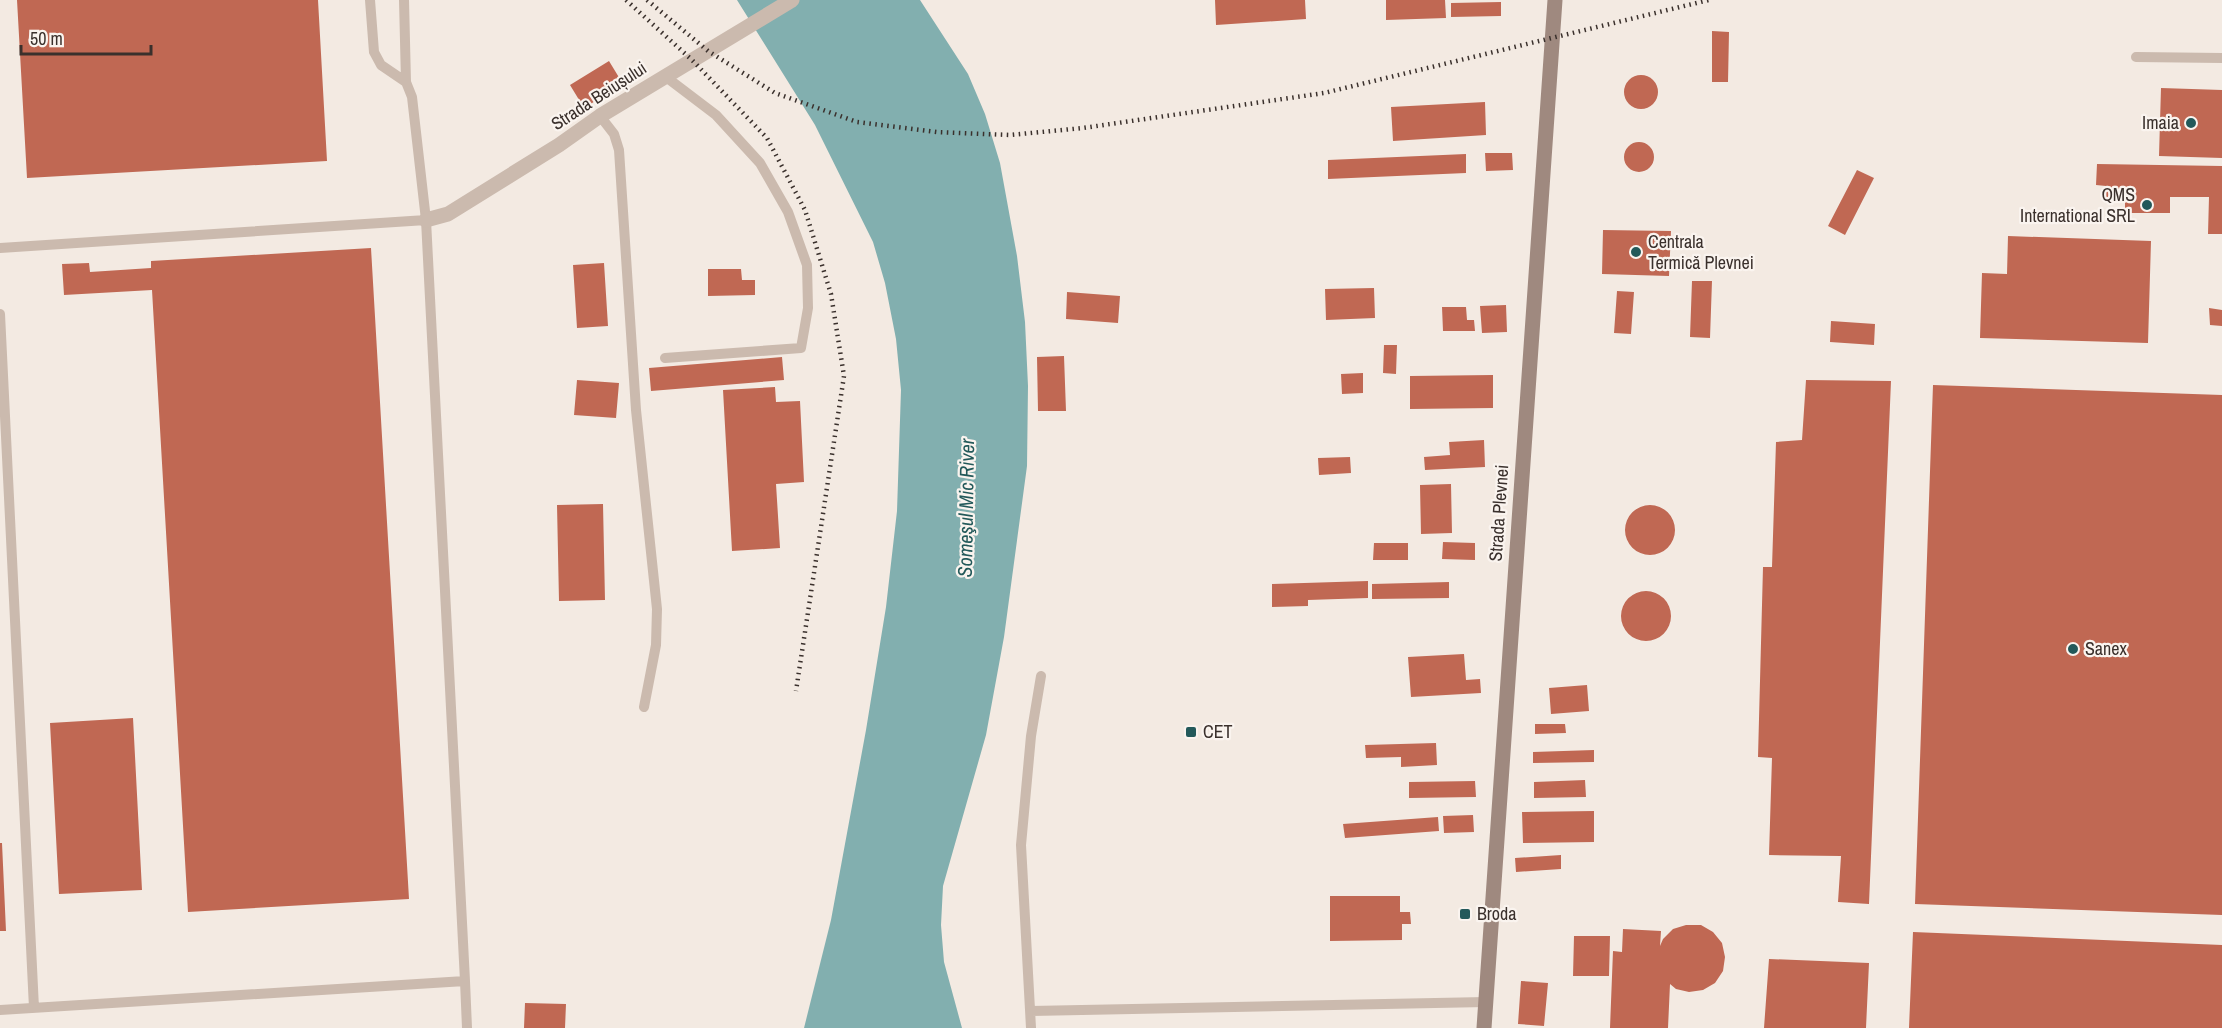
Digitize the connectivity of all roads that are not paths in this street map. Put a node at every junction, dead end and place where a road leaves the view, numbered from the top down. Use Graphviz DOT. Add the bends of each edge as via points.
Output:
graph roads {
  1 [pos="370,0"];
  2 [pos="404,0"];
  3 [pos="792,0"];
  4 [pos="1555,0"];
  5 [pos="2136,57"];
  6 [pos="2222,58"];
  7 [pos="666,77"];
  8 [pos="406,82"];
  9 [pos="600,116"];
  10 [pos="426,220"];
  11 [pos="0,248"];
  12 [pos="0,314"];
  13 [pos="665,358"];
  14 [pos="1041,676"];
  15 [pos="644,707"];
  16 [pos="465,981"];
  17 [pos="1486,1002"];
  18 [pos="34,1008"];
  19 [pos="0,1010"];
  20 [pos="1031,1011"];
  21 [pos="467,1028"];
  22 [pos="1031,1028"];
  23 [pos="1484,1028"];
  1 -- 8 [label="lane" via="374,52 381,65"];
  2 -- 8 [label="lane"];
  3 -- 7 [label="street, Strada Beiușului"];
  4 -- 17 [label="main road, Strada Plevnei"];
  5 -- 6 [label="lane"];
  7 -- 9 [label="street, Strada Beiușului"];
  7 -- 13 [label="lane" via="716,115 760,163 788,212 807,265 808,308 801,348"];
  8 -- 10 [label="lane" via="412,97"];
  9 -- 10 [label="street, Strada Beiușului" via="448,214"];
  9 -- 15 [label="lane" via="614,134 619,150 636,410 657,609 656,645"];
  10 -- 11 [label="lane"];
  10 -- 16 [label="lane"];
  12 -- 18 [label="lane"];
  14 -- 20 [label="lane" via="1021,845"];
  16 -- 18 [label="lane"];
  16 -- 21 [label="lane"];
  17 -- 20 [label="lane"];
  17 -- 23 [label="main road, Strada Plevnei"];
  18 -- 19 [label="lane"];
  20 -- 22 [label="lane"];
}
